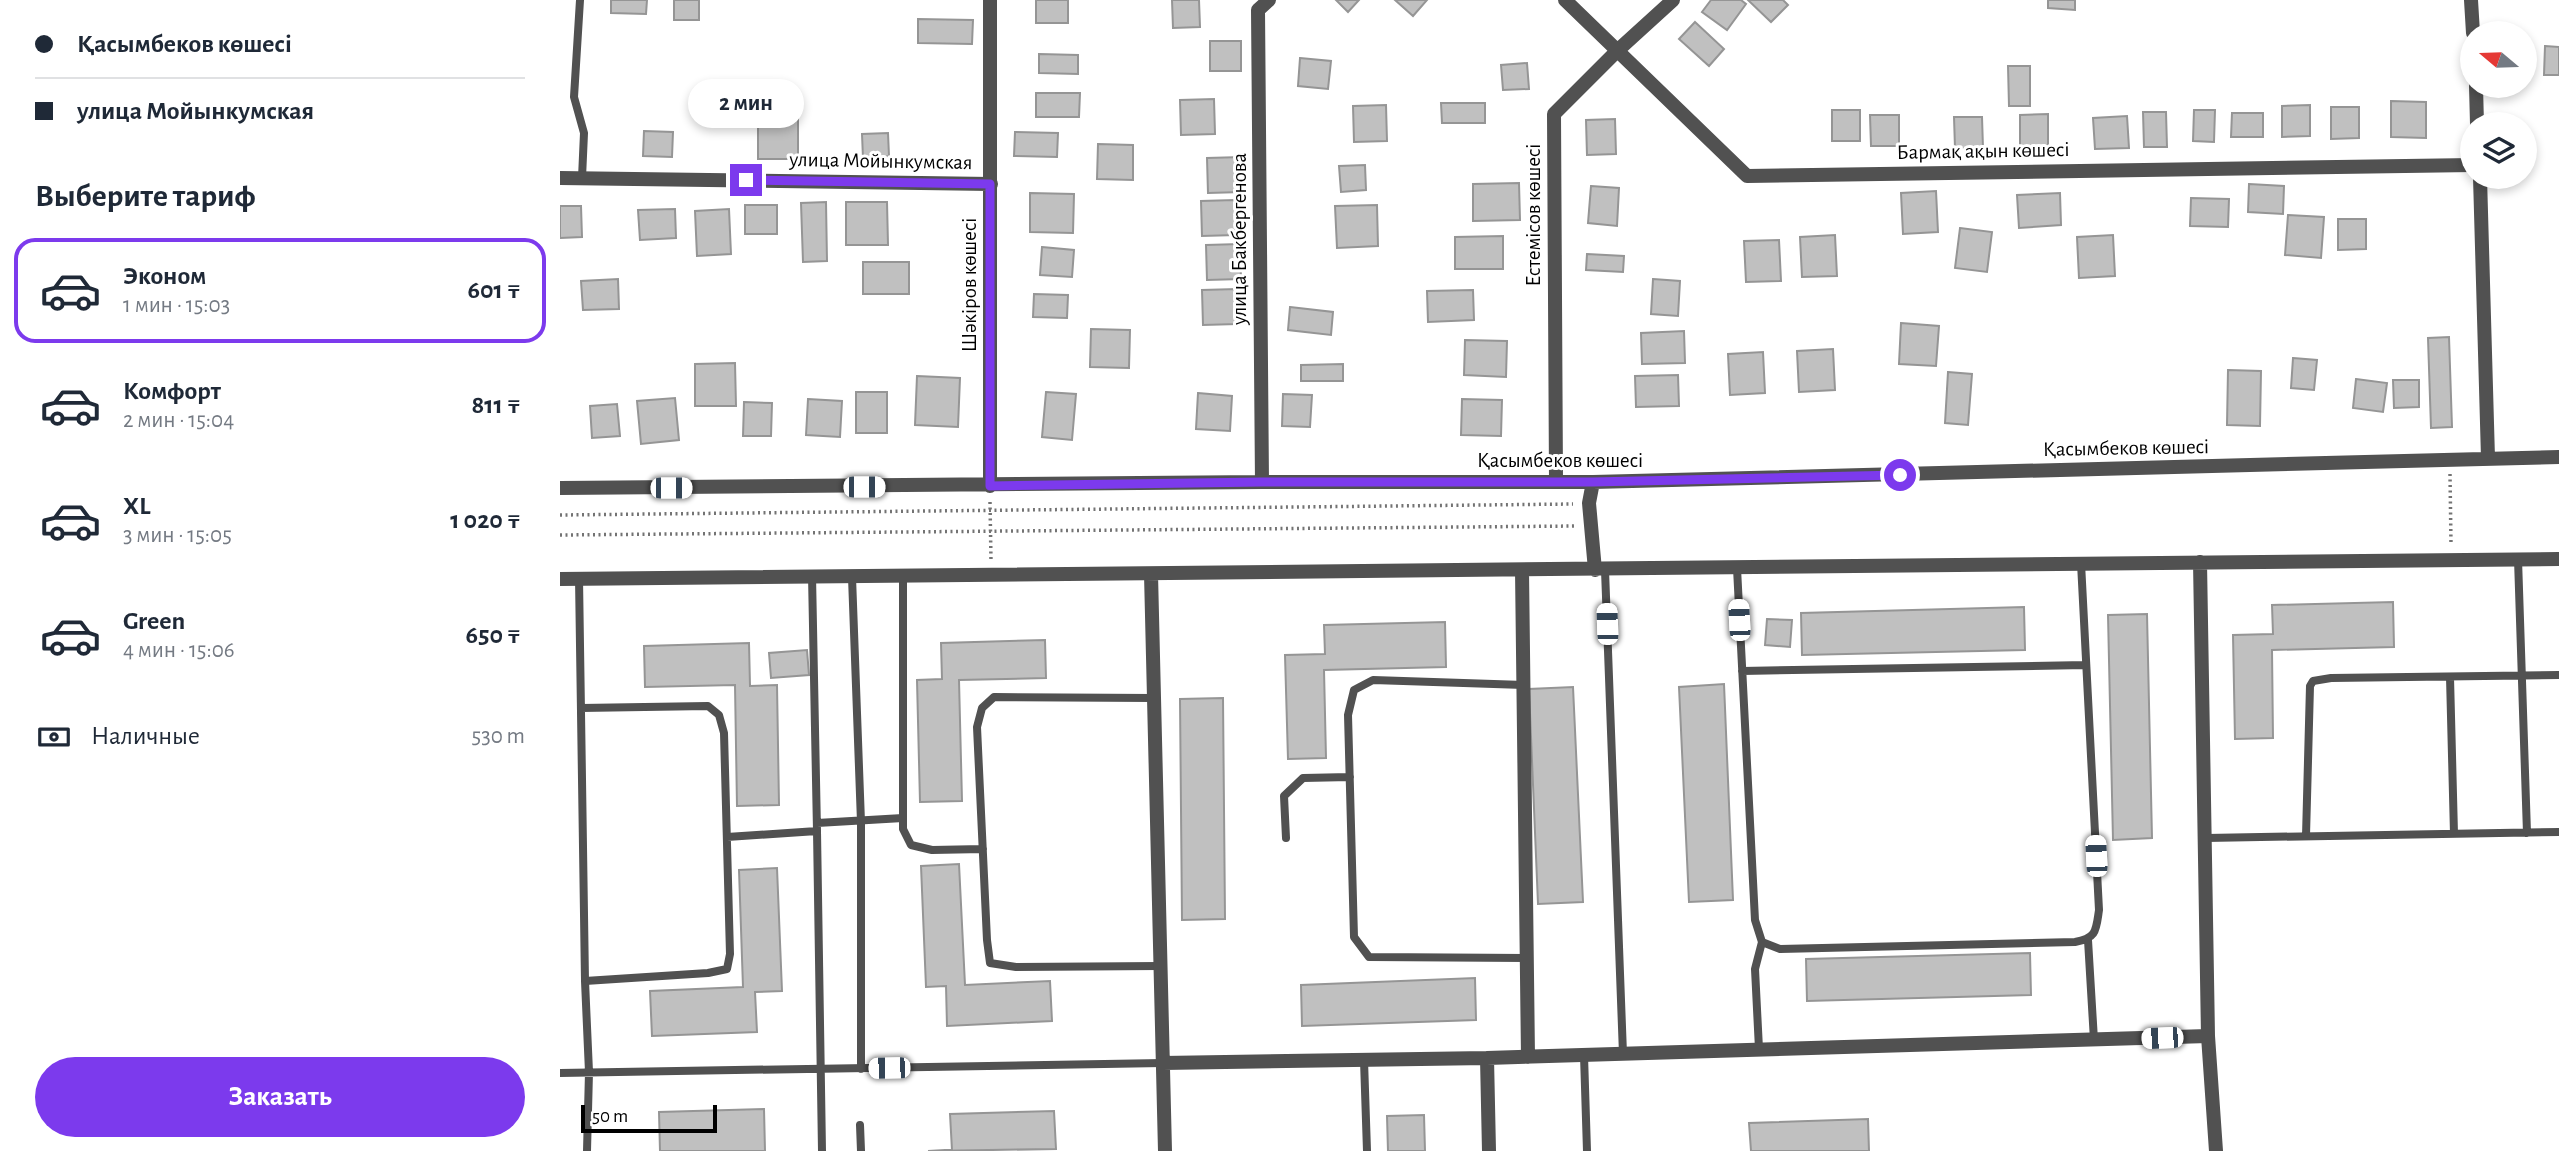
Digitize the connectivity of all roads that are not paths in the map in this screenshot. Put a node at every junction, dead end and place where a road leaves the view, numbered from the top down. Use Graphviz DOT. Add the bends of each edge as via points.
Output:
graph roads {
  1 [pos="580,0"];
  2 [pos="990,0"];
  3 [pos="1269,0"];
  4 [pos="1565,0"];
  5 [pos="1673,0"];
  6 [pos="2471,0"];
  7 [pos="2472,21"];
  8 [pos="1617,51"];
  9 [pos="2460,165"];
  10 [pos="560,178"];
  11 [pos="582,178"];
  12 [pos="990,184"];
  13 [pos="2480,189"];
  14 [pos="2559,457"];
  15 [pos="2488,458"];
  16 [pos="1556,481"];
  17 [pos="1262,482"];
  18 [pos="1593,482"];
  19 [pos="990,486"];
  20 [pos="560,488"];
  21 [pos="2518,559"];
  22 [pos="2559,559"];
  23 [pos="2200,562"];
  24 [pos="2081,564"];
  25 [pos="1737,568"];
  26 [pos="1522,570"];
  27 [pos="1600,570"];
  28 [pos="1151,574"];
  29 [pos="811,575"];
  30 [pos="902,575"];
  31 [pos="852,576"];
  32 [pos="579,578"];
  33 [pos="560,579"];
  34 [pos="2087,666"];
  35 [pos="1742,671"];
  36 [pos="2559,675"];
  37 [pos="2450,677"];
  38 [pos="2522,677"];
  39 [pos="1524,685"];
  40 [pos="1154,698"];
  41 [pos="581,708"];
  42 [pos="1350,777"];
  43 [pos="903,818"];
  44 [pos="861,822"];
  45 [pos="817,827"];
  46 [pos="2559,832"];
  47 [pos="2527,833"];
  48 [pos="2454,834"];
  49 [pos="2306,836"];
  50 [pos="727,837"];
  51 [pos="1286,838"];
  52 [pos="2206,838"];
  53 [pos="983,849"];
  54 [pos="2088,940"];
  55 [pos="1762,942"];
  56 [pos="1527,958"];
  57 [pos="1160,966"];
  58 [pos="585,981"];
  59 [pos="2208,1036"];
  60 [pos="2094,1040"];
  61 [pos="1759,1049"];
  62 [pos="1623,1054"];
  63 [pos="1584,1055"];
  64 [pos="1528,1057"];
  65 [pos="1487,1058"];
  66 [pos="1364,1060"];
  67 [pos="1163,1063"];
  68 [pos="861,1069"];
  69 [pos="822,1070"];
  70 [pos="589,1072"];
  71 [pos="560,1073"];
  72 [pos="860,1125"];
  73 [pos="587,1151"];
  74 [pos="822,1151"];
  75 [pos="861,1151"];
  76 [pos="1165,1151"];
  77 [pos="1367,1151"];
  78 [pos="1489,1151"];
  79 [pos="1587,1151"];
  80 [pos="2216,1151"];
  1 -- 11 [label="lane" via="574,97 584,132"];
  2 -- 12 [label="street, Шәкіров көшесі"];
  3 -- 17 [label="street, улица Бакбергенова" via="1258,10"];
  4 -- 8 [label="street, Бармақ ақын көшесі"];
  5 -- 8 [label="street, Естемісов көшесі"];
  6 -- 7 [label="street"];
  8 -- 9 [label="street, Бармақ ақын көшесі" via="1747,176"];
  8 -- 16 [label="street, Естемісов көшесі" via="1554,114"];
  10 -- 11 [label="street, улица Мойынкумская"];
  11 -- 12 [label="street, улица Мойынкумская"];
  12 -- 19 [label="street, Шәкіров көшесі"];
  13 -- 15 [label="street"];
  14 -- 15 [label="street, Қасымбеков көшесі"];
  15 -- 18 [label="street, Қасымбеков көшесі"];
  16 -- 17 [label="street, Қасымбеков көшесі"];
  16 -- 18 [label="street, Қасымбеков көшесі"];
  17 -- 19 [label="street, Қасымбеков көшесі"];
  18 -- 27 [label="street" via="1588,503"];
  19 -- 20 [label="street, Қасымбеков көшесі"];
  21 -- 22 [label="street"];
  21 -- 23 [label="street"];
  21 -- 38 [label="lane"];
  23 -- 24 [label="street"];
  23 -- 52 [label="street"];
  24 -- 25 [label="street"];
  24 -- 34 [label="lane"];
  25 -- 27 [label="street"];
  25 -- 35 [label="lane"];
  26 -- 27 [label="street"];
  26 -- 28 [label="street"];
  26 -- 39 [label="street"];
  27 -- 62 [label="lane"];
  28 -- 30 [label="street"];
  28 -- 40 [label="street"];
  29 -- 31 [label="street"];
  29 -- 32 [label="street"];
  29 -- 45 [label="lane"];
  30 -- 31 [label="street"];
  30 -- 43 [label="lane"];
  31 -- 44 [label="lane"];
  32 -- 33 [label="street"];
  32 -- 41 [label="lane"];
  34 -- 35 [label="lane"];
  34 -- 54 [label="lane" via="2099,911 2096,932"];
  35 -- 55 [label="lane" via="1755,920"];
  36 -- 38 [label="lane"];
  37 -- 38 [label="lane"];
  37 -- 48 [label="lane"];
  37 -- 49 [label="lane" via="2313,681 2309,686"];
  38 -- 47 [label="lane"];
  39 -- 42 [label="lane" via="1373,680 1354,690 1348,715"];
  39 -- 56 [label="street"];
  40 -- 53 [label="lane" via="994,697 982,708 977,727"];
  40 -- 57 [label="street"];
  41 -- 50 [label="lane" via="708,706 719,715 724,733"];
  41 -- 58 [label="lane"];
  42 -- 51 [label="lane" via="1303,778 1294,785 1284,796"];
  42 -- 56 [label="lane" via="1354,937 1368,957"];
  43 -- 44 [label="lane"];
  43 -- 53 [label="lane" via="911,845 932,850"];
  44 -- 45 [label="lane"];
  44 -- 68 [label="lane"];
  45 -- 50 [label="lane"];
  45 -- 69 [label="lane"];
  46 -- 47 [label="lane"];
  47 -- 48 [label="lane"];
  48 -- 49 [label="lane"];
  49 -- 52 [label="lane"];
  50 -- 58 [label="lane" via="727,969"];
  52 -- 59 [label="street"];
  53 -- 57 [label="lane" via="990,963 1016,967"];
  54 -- 55 [label="lane" via="1780,949"];
  54 -- 60 [label="lane"];
  55 -- 61 [label="lane" via="1755,970"];
  56 -- 64 [label="street"];
  57 -- 67 [label="street"];
  58 -- 70 [label="lane"];
  59 -- 60 [label="street"];
  59 -- 80 [label="street"];
  60 -- 61 [label="street"];
  61 -- 62 [label="street"];
  62 -- 63 [label="street"];
  63 -- 64 [label="street"];
  63 -- 79 [label="lane"];
  64 -- 65 [label="street"];
  65 -- 66 [label="street"];
  65 -- 78 [label="street"];
  66 -- 67 [label="street"];
  66 -- 77 [label="lane"];
  67 -- 68 [label="lane"];
  67 -- 76 [label="street"];
  68 -- 69 [label="lane"];
  69 -- 70 [label="lane"];
  69 -- 74 [label="lane"];
  70 -- 71 [label="lane"];
  70 -- 73 [label="lane"];
  72 -- 75 [label="lane"];
}
